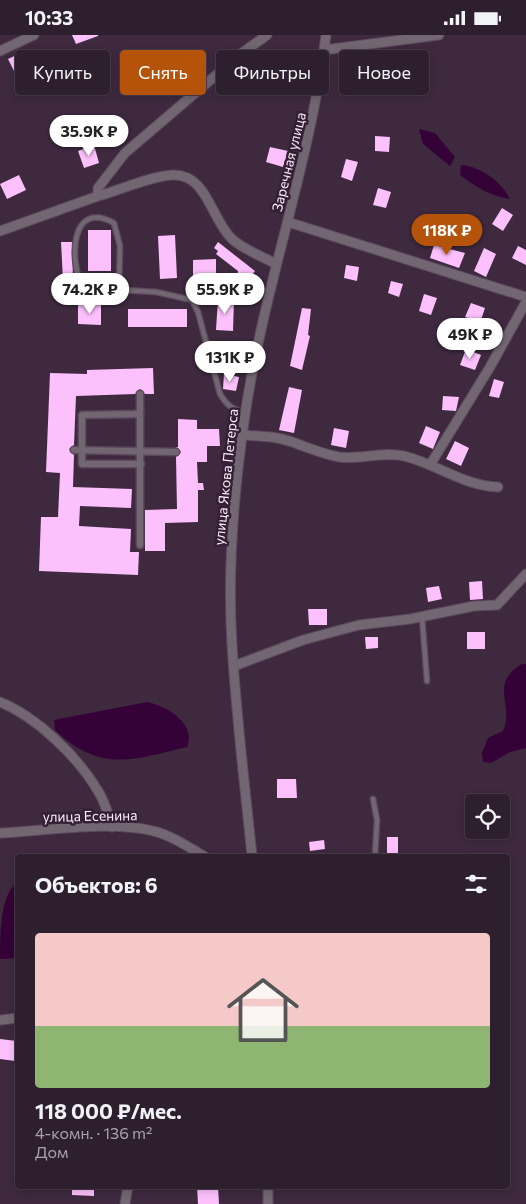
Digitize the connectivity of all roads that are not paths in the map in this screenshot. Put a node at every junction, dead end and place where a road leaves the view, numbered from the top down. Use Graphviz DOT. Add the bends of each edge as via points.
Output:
graph roads {
  1 [pos="34,35"];
  2 [pos="267,35"];
  3 [pos="326,35"];
  4 [pos="439,35"];
  5 [pos="324,50"];
  6 [pos="329,50"];
  7 [pos="0,51"];
  8 [pos="317,95"];
  9 [pos="98,196"];
  10 [pos="288,222"];
  11 [pos="0,231"];
  12 [pos="276,264"];
  13 [pos="119,289"];
  14 [pos="526,297"];
  15 [pos="526,302"];
  16 [pos="140,394"];
  17 [pos="245,412"];
  18 [pos="140,414"];
  19 [pos="242,435"];
  20 [pos="74,449"];
  21 [pos="82,450"];
  22 [pos="141,451"];
  23 [pos="176,452"];
  24 [pos="141,464"];
  25 [pos="430,465"];
  26 [pos="498,487"];
  27 [pos="140,545"];
  28 [pos="526,574"];
  29 [pos="422,617"];
  30 [pos="234,666"];
  31 [pos="427,681"];
  32 [pos="0,702"];
  33 [pos="374,799"];
  34 [pos="112,827"];
  35 [pos="0,833"];
  36 [pos="200,854"];
  37 [pos="252,854"];
  38 [pos="376,854"];
  39 [pos="15,1018"];
  40 [pos="0,1020"];
  41 [pos="128,1189"];
  42 [pos="268,1189"];
  43 [pos="125,1204"];
  44 [pos="268,1204"];
  1 -- 7 [label="street"];
  2 -- 9 [label="street" via="125,153 98,188"];
  3 -- 5 [label="street, Заречная улица"];
  4 -- 6 [label="street"];
  8 -- 10 [label="street, Заречная улица"];
  9 -- 11 [label="street"];
  9 -- 12 [label="street" via="158,178 186,176 197,182 234,241"];
  10 -- 12 [label="street, Заречная улица"];
  10 -- 14 [label="street"];
  12 -- 17 [label="street, улица Якова Петерса"];
  13 -- 13 [label="lane" via="82,286 78,278 75,241 82,224 104,218 114,223 120,246"];
  13 -- 17 [label="lane" via="156,292 192,301 198,312 220,394 235,411"];
  15 -- 25 [label="street"];
  16 -- 18 [label="street"];
  17 -- 19 [label="street, улица Якова Петерса"];
  18 -- 21 [label="street" via="82,415"];
  18 -- 22 [label="street"];
  19 -- 25 [label="street" via="290,441 342,457 390,454"];
  19 -- 30 [label="street, улица Якова Петерса" via="231,580"];
  20 -- 21 [label="street"];
  21 -- 22 [label="street"];
  21 -- 24 [label="street" via="82,464"];
  22 -- 23 [label="street"];
  22 -- 24 [label="street"];
  24 -- 27 [label="street"];
  25 -- 26 [label="street" via="484,487"];
  28 -- 29 [label="street" via="497,605"];
  29 -- 30 [label="street" via="360,625 303,640"];
  29 -- 31 [label="lane"];
  30 -- 37 [label="street, улица Якова Петерса"];
  32 -- 34 [label="street" via="30,718 80,765 99,792"];
  33 -- 38 [label="lane"];
  34 -- 35 [label="street, улица Есенина"];
  34 -- 36 [label="street, улица Есенина" via="154,831"];
  39 -- 40 [label="street"];
  41 -- 43 [label="street"];
  42 -- 44 [label="street"];
}
